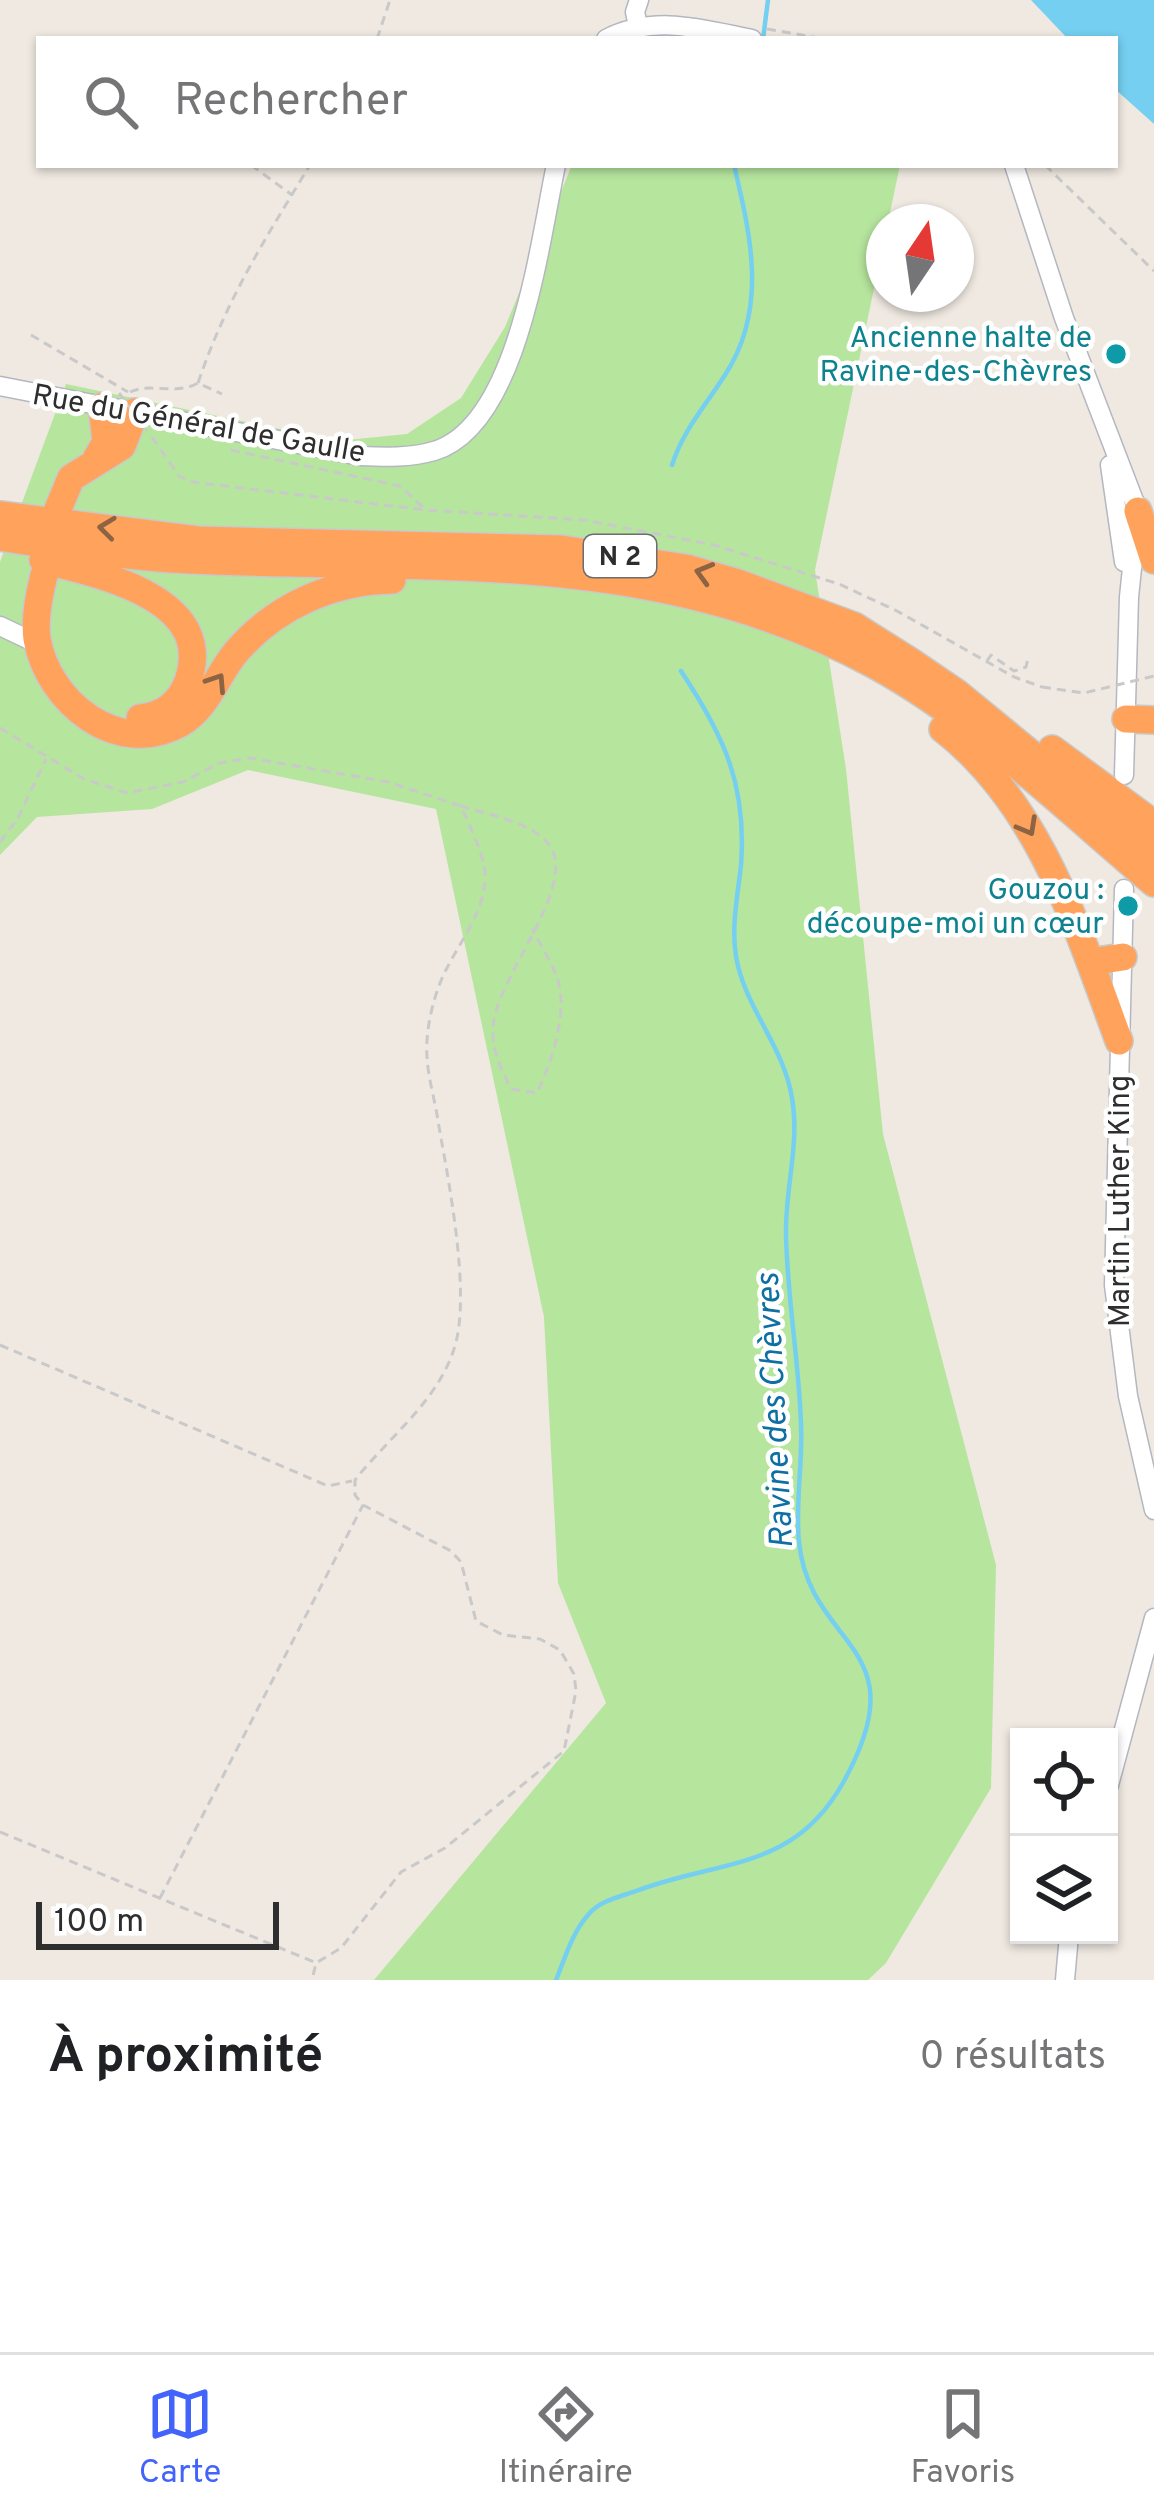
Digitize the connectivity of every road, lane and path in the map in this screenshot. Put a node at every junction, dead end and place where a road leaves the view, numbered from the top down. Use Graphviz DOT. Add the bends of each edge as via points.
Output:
graph roads {
  1 [pos="391,0"];
  2 [pos="639,0"];
  3 [pos="638,26"];
  4 [pos="752,34"];
  5 [pos="378,36"];
  6 [pos="613,36"];
  7 [pos="808,36"];
  8 [pos="255,168"];
  9 [pos="308,168"];
  10 [pos="555,168"];
  11 [pos="1015,168"];
  12 [pos="1048,168"];
  13 [pos="292,195"];
  14 [pos="1154,272"];
  15 [pos="31,335"];
  16 [pos="198,383"];
  17 [pos="0,386"];
  18 [pos="222,394"];
  19 [pos="122,403"];
  20 [pos="1102,419"];
  21 [pos="215,429"];
  22 [pos="426,510"];
  23 [pos="1138,511"];
  24 [pos="56,514"];
  25 [pos="0,515"];
  26 [pos="0,537"];
  27 [pos="0,549"];
  28 [pos="1154,560"];
  29 [pos="588,574"];
  30 [pos="44,575"];
  31 [pos="698,595"];
  32 [pos="1130,596"];
  33 [pos="0,626"];
  34 [pos="854,626"];
  35 [pos="38,644"];
  36 [pos="1028,658"];
  37 [pos="986,662"];
  38 [pos="1154,676"];
  39 [pos="55,685"];
  40 [pos="1140,719"];
  41 [pos="0,728"];
  42 [pos="46,758"];
  43 [pos="1124,775"];
  44 [pos="461,806"];
  45 [pos="1154,824"];
  46 [pos="0,842"];
  47 [pos="1154,854"];
  48 [pos="1154,883"];
  49 [pos="1124,889"];
  50 [pos="532,929"];
  51 [pos="1124,957"];
  52 [pos="1090,962"];
  53 [pos="1119,1041"];
  54 [pos="0,1346"];
  55 [pos="355,1480"];
  56 [pos="363,1505"];
  57 [pos="1154,1510"];
  58 [pos="1154,1618"];
  59 [pos="1118,1752"];
  60 [pos="0,1832"];
  61 [pos="160,1898"];
  62 [pos="1068,1944"];
  63 [pos="316,1963"];
  64 [pos="312,1980"];
  65 [pos="1065,1980"];
  1 -- 5 [label="path"];
  2 -- 3 [label="street"];
  3 -- 4 [label="street"];
  3 -- 6 [label="street"];
  4 -- 7 [label="path"];
  8 -- 13 [label="path"];
  9 -- 13 [label="path"];
  10 -- 21 [label="street, Rue du Général de Gaulle" via="508,361 466,432 437,451 395,457"];
  11 -- 20 [label="street"];
  12 -- 14 [label="path"];
  13 -- 16 [label="path" via="255,252"];
  15 -- 19 [label="path"];
  16 -- 18 [label="path"];
  16 -- 19 [label="path" via="174,392 141,387"];
  17 -- 19 [label="street, Rue du Général de Gaulle"];
  19 -- 21 [label="street, Rue du Général de Gaulle"];
  19 -- 22 [label="path, bridge" via="192,482"];
  19 -- 24 [label="highway" via="122,446 71,478"];
  20 -- 23 [label="street"];
  20 -- 32 [label="street"];
  21 -- 22 [label="path" via="232,450 400,486"];
  22 -- 37 [label="path" via="584,520 714,544 838,584"];
  23 -- 28 [label="highway"];
  23 -- 32 [label="street"];
  34 -- 25 [label="highway, N 2, one-way" via="738,583 620,556 497,545 198,540"];
  26 -- 29 [label="highway, N 2" via="187,560"];
  27 -- 39 [label="highway" via="147,592 170,611 190,647 186,687 170,709 146,718 117,718"];
  29 -- 31 [label="highway, N 2"];
  39 -- 29 [label="highway, one-way" via="72,709 101,725 165,730 202,706 236,651 269,622 331,587"];
  30 -- 35 [label="highway"];
  31 -- 48 [label="highway, N 2" via="793,627 911,687"];
  31 -- 52 [label="highway, one-way" via="842,662 949,734 1018,808"];
  32 -- 40 [label="street"];
  33 -- 35 [label="street"];
  34 -- 45 [label="highway" via="949,673"];
  34 -- 47 [label="highway, N 2" via="958,694"];
  35 -- 39 [label="highway"];
  36 -- 37 [label="path" via="1014,671 991,655"];
  37 -- 38 [label="path, bridge" via="1042,687 1084,693"];
  40 -- 43 [label="street"];
  41 -- 42 [label="path"];
  42 -- 44 [label="path" via="127,793 250,758 388,782"];
  42 -- 46 [label="path"];
  44 -- 50 [label="path" via="525,826 547,842 558,872"];
  44 -- 55 [label="path" via="485,887 444,973 426,1056 460,1319 436,1385"];
  49 -- 51 [label="street, Martin Luther King"];
  50 -- 50 [label="path" via="492,1025 496,1060 511,1089 536,1093 554,1047 560,984"];
  51 -- 52 [label="highway"];
  51 -- 53 [label="street, Martin Luther King"];
  52 -- 53 [label="highway"];
  53 -- 57 [label="street, Martin Luther King" via="1116,1326"];
  54 -- 55 [label="path" via="328,1486"];
  55 -- 56 [label="path"];
  56 -- 61 [label="path"];
  56 -- 63 [label="path" via="451,1551 476,1621 560,1650 576,1691 564,1751 445,1848 400,1872 341,1948"];
  58 -- 59 [label="street"];
  60 -- 61 [label="path"];
  61 -- 63 [label="path"];
  62 -- 65 [label="street"];
  63 -- 64 [label="path"];
}
